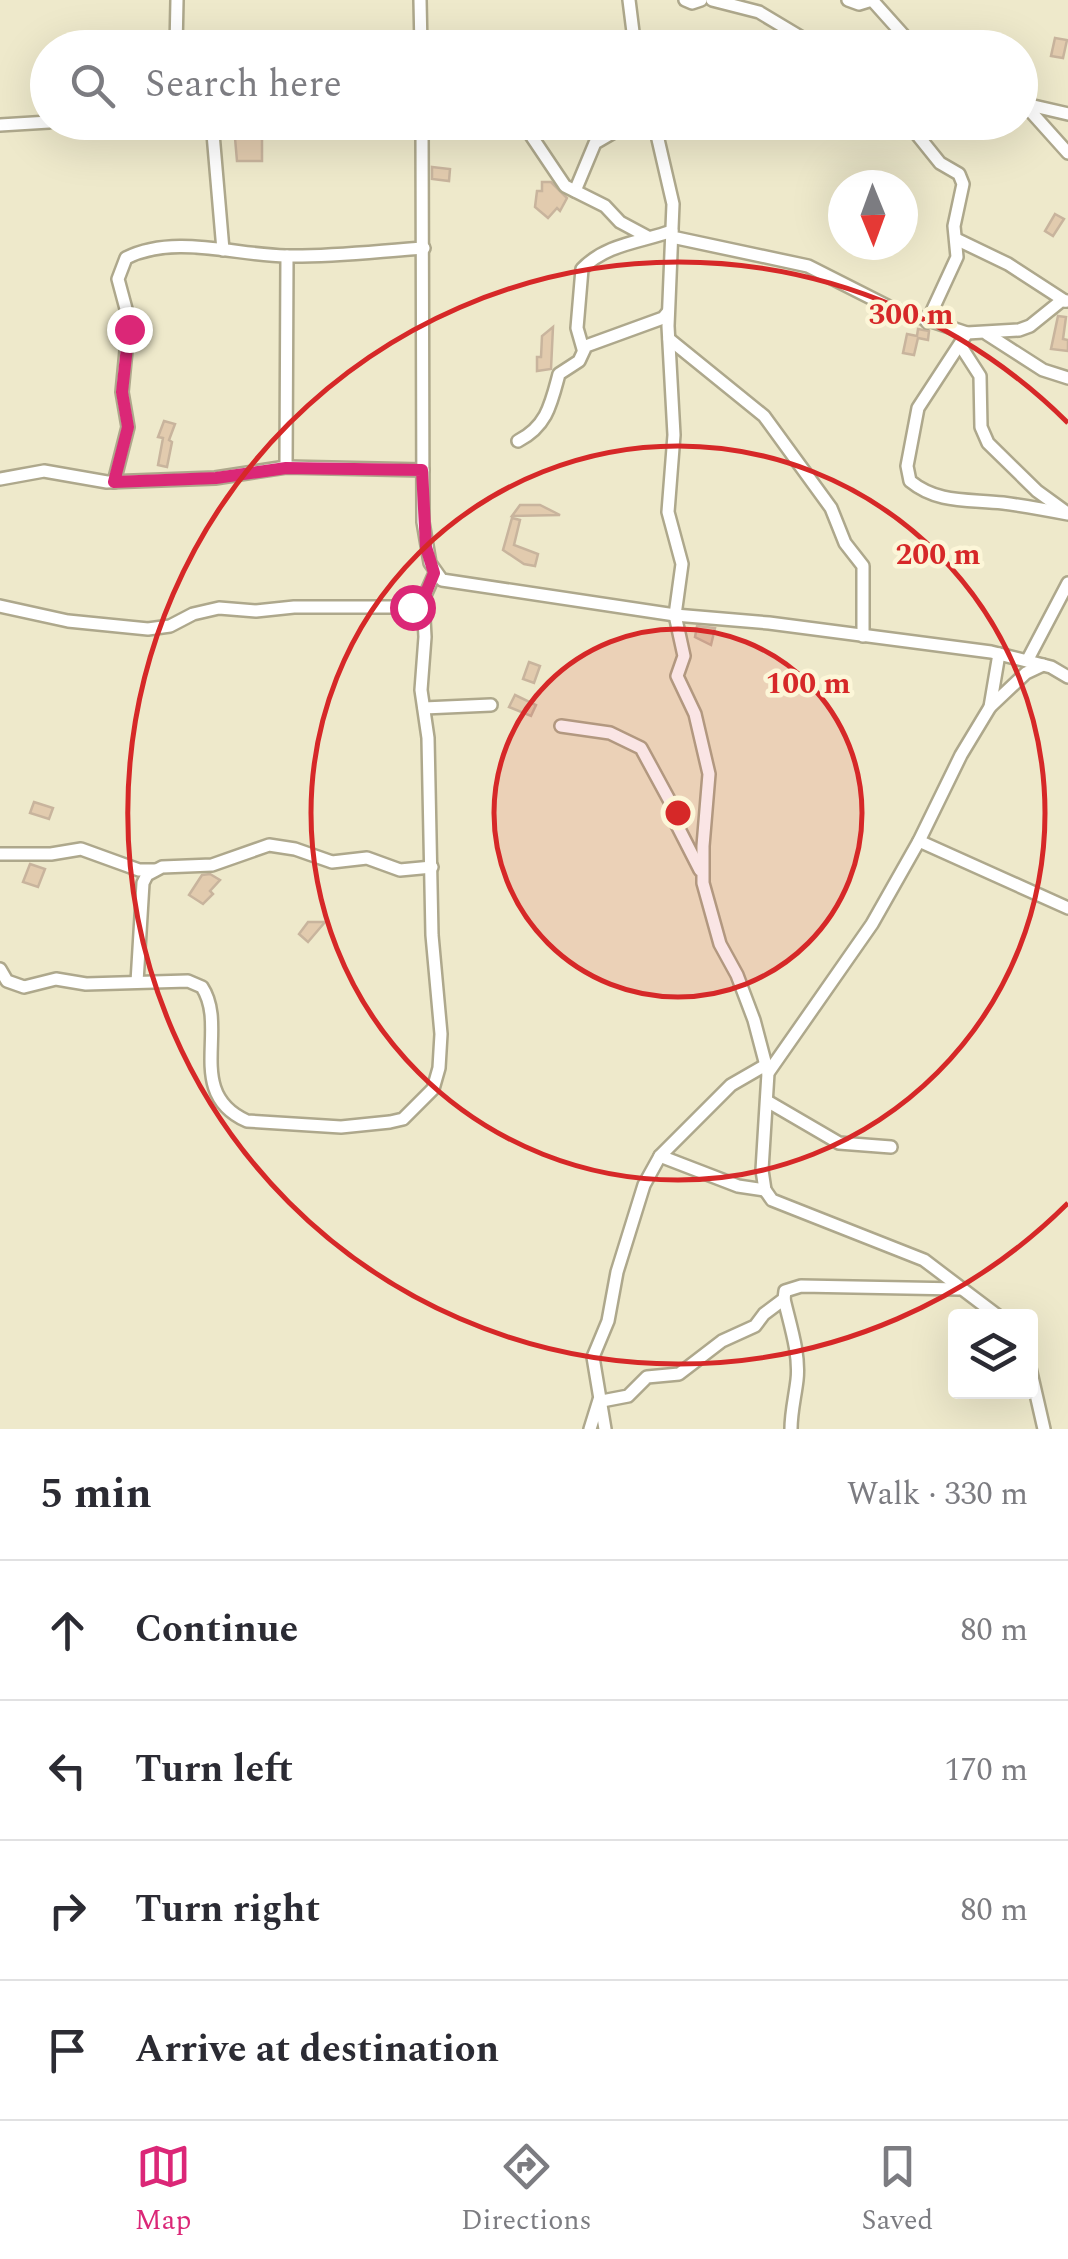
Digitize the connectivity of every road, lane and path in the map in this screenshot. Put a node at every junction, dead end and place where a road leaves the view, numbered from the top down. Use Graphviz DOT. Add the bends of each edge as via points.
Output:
graph roads {
  1 [pos="177,0"];
  2 [pos="420,0"];
  3 [pos="629,0"];
  4 [pos="685,0"];
  5 [pos="701,0"];
  6 [pos="712,0"];
  7 [pos="848,0"];
  8 [pos="872,0"];
  9 [pos="176,30"];
  10 [pos="421,30"];
  11 [pos="633,30"];
  12 [pos="789,30"];
  13 [pos="898,30"];
  14 [pos="1038,107"];
  15 [pos="1068,114"];
  16 [pos="1038,120"];
  17 [pos="30,123"];
  18 [pos="0,125"];
  19 [pos="214,140"];
  20 [pos="422,140"];
  21 [pos="536,140"];
  22 [pos="601,140"];
  23 [pos="658,140"];
  24 [pos="921,140"];
  25 [pos="1068,152"];
  26 [pos="575,191"];
  27 [pos="672,234"];
  28 [pos="650,238"];
  29 [pos="956,239"];
  30 [pos="424,248"];
  31 [pos="223,250"];
  32 [pos="286,256"];
  33 [pos="1066,301"];
  34 [pos="668,312"];
  35 [pos="927,322"];
  36 [pos="967,333"];
  37 [pos="987,334"];
  38 [pos="669,339"];
  39 [pos="960,345"];
  40 [pos="583,350"];
  41 [pos="1068,378"];
  42 [pos="518,441"];
  43 [pos="286,468"];
  44 [pos="422,470"];
  45 [pos="0,479"];
  46 [pos="114,482"];
  47 [pos="1068,514"];
  48 [pos="434,573"];
  49 [pos="1068,583"];
  50 [pos="423,600"];
  51 [pos="0,606"];
  52 [pos="675,615"];
  53 [pos="863,636"];
  54 [pos="1000,654"];
  55 [pos="1027,661"];
  56 [pos="1043,665"];
  57 [pos="1068,677"];
  58 [pos="491,705"];
  59 [pos="990,707"];
  60 [pos="424,708"];
  61 [pos="561,726"];
  62 [pos="918,841"];
  63 [pos="0,854"];
  64 [pos="432,867"];
  65 [pos="155,870"];
  66 [pos="702,875"];
  67 [pos="1068,908"];
  68 [pos="0,969"];
  69 [pos="137,982"];
  70 [pos="766,1070"];
  71 [pos="767,1101"];
  72 [pos="891,1148"];
  73 [pos="660,1156"];
  74 [pos="764,1190"];
  75 [pos="960,1289"];
  76 [pos="784,1299"];
  77 [pos="988,1309"];
  78 [pos="601,1398"];
  79 [pos="1037,1399"];
  80 [pos="590,1429"];
  81 [pos="604,1429"];
  82 [pos="791,1429"];
  83 [pos="1044,1429"];
  1 -- 9 [label="street"];
  2 -- 10 [label="street"];
  3 -- 11 [label="street"];
  4 -- 5 [label="street"];
  6 -- 12 [label="street" via="759,12"];
  7 -- 8 [label="street"];
  8 -- 13 [label="street"];
  14 -- 15 [label="street"];
  16 -- 25 [label="street"];
  17 -- 18 [label="street"];
  19 -- 31 [label="street"];
  20 -- 30 [label="street"];
  21 -- 26 [label="street"];
  22 -- 26 [label="street"];
  23 -- 27 [label="street" via="672,195"];
  24 -- 29 [label="street" via="961,178"];
  26 -- 28 [label="street"];
  27 -- 28 [label="street"];
  27 -- 34 [label="street"];
  27 -- 35 [label="street" via="808,266"];
  28 -- 40 [label="street" via="625,243 582,268 577,328"];
  29 -- 33 [label="street"];
  29 -- 35 [label="street" via="954,264"];
  30 -- 32 [label="street"];
  30 -- 44 [label="street"];
  31 -- 32 [label="street"];
  31 -- 46 [label="street" via="156,250 122,262 128,427"];
  32 -- 43 [label="street"];
  33 -- 37 [label="street" via="1030,326"];
  34 -- 38 [label="street"];
  34 -- 40 [label="street"];
  35 -- 36 [label="street"];
  36 -- 37 [label="street"];
  36 -- 39 [label="street"];
  37 -- 41 [label="street"];
  38 -- 52 [label="street" via="674,436 668,512 682,564"];
  38 -- 53 [label="street" via="776,428 831,508 863,566"];
  39 -- 47 [label="street" via="980,376 981,427 988,443"];
  39 -- 47 [label="street" via="918,408 910,481 955,502"];
  40 -- 42 [label="street" via="558,374 544,422"];
  43 -- 44 [label="street"];
  43 -- 46 [label="street"];
  44 -- 48 [label="street"];
  45 -- 46 [label="street" via="44,471"];
  48 -- 50 [label="street"];
  48 -- 52 [label="street" via="442,580"];
  49 -- 55 [label="street"];
  50 -- 51 [label="street" via="375,610 219,608 148,629"];
  50 -- 60 [label="street"];
  52 -- 53 [label="street"];
  52 -- 66 [label="street" via="684,656 677,676 695,714 709,774"];
  53 -- 54 [label="street"];
  54 -- 55 [label="street"];
  54 -- 59 [label="street"];
  55 -- 56 [label="street"];
  56 -- 57 [label="street"];
  56 -- 59 [label="street"];
  58 -- 60 [label="street"];
  59 -- 62 [label="street"];
  60 -- 64 [label="street"];
  61 -- 66 [label="street" via="610,733 641,748"];
  62 -- 67 [label="street"];
  62 -- 70 [label="street" via="872,924"];
  63 -- 65 [label="street" via="82,849"];
  64 -- 65 [label="street" via="400,870 366,858 332,862 269,845 212,865"];
  64 -- 69 [label="street" via="439,1068 433,1089 403,1119 341,1127 234,1115 216,1096 211,1016 202,987"];
  65 -- 69 [label="street" via="143,884"];
  66 -- 70 [label="street"];
  68 -- 69 [label="street" via="7,981 24,987 56,979"];
  70 -- 71 [label="street"];
  70 -- 73 [label="street" via="731,1085"];
  71 -- 72 [label="street" via="839,1143"];
  71 -- 74 [label="street"];
  73 -- 74 [label="street"];
  73 -- 78 [label="street" via="644,1185 595,1350"];
  74 -- 75 [label="street" via="792,1209 924,1260"];
  75 -- 76 [label="street" via="801,1286 785,1291"];
  75 -- 77 [label="street"];
  76 -- 78 [label="street" via="755,1326 679,1374 647,1377 628,1396"];
  76 -- 82 [label="street" via="798,1378"];
  78 -- 80 [label="street"];
  78 -- 81 [label="street"];
  79 -- 83 [label="street"];
}
